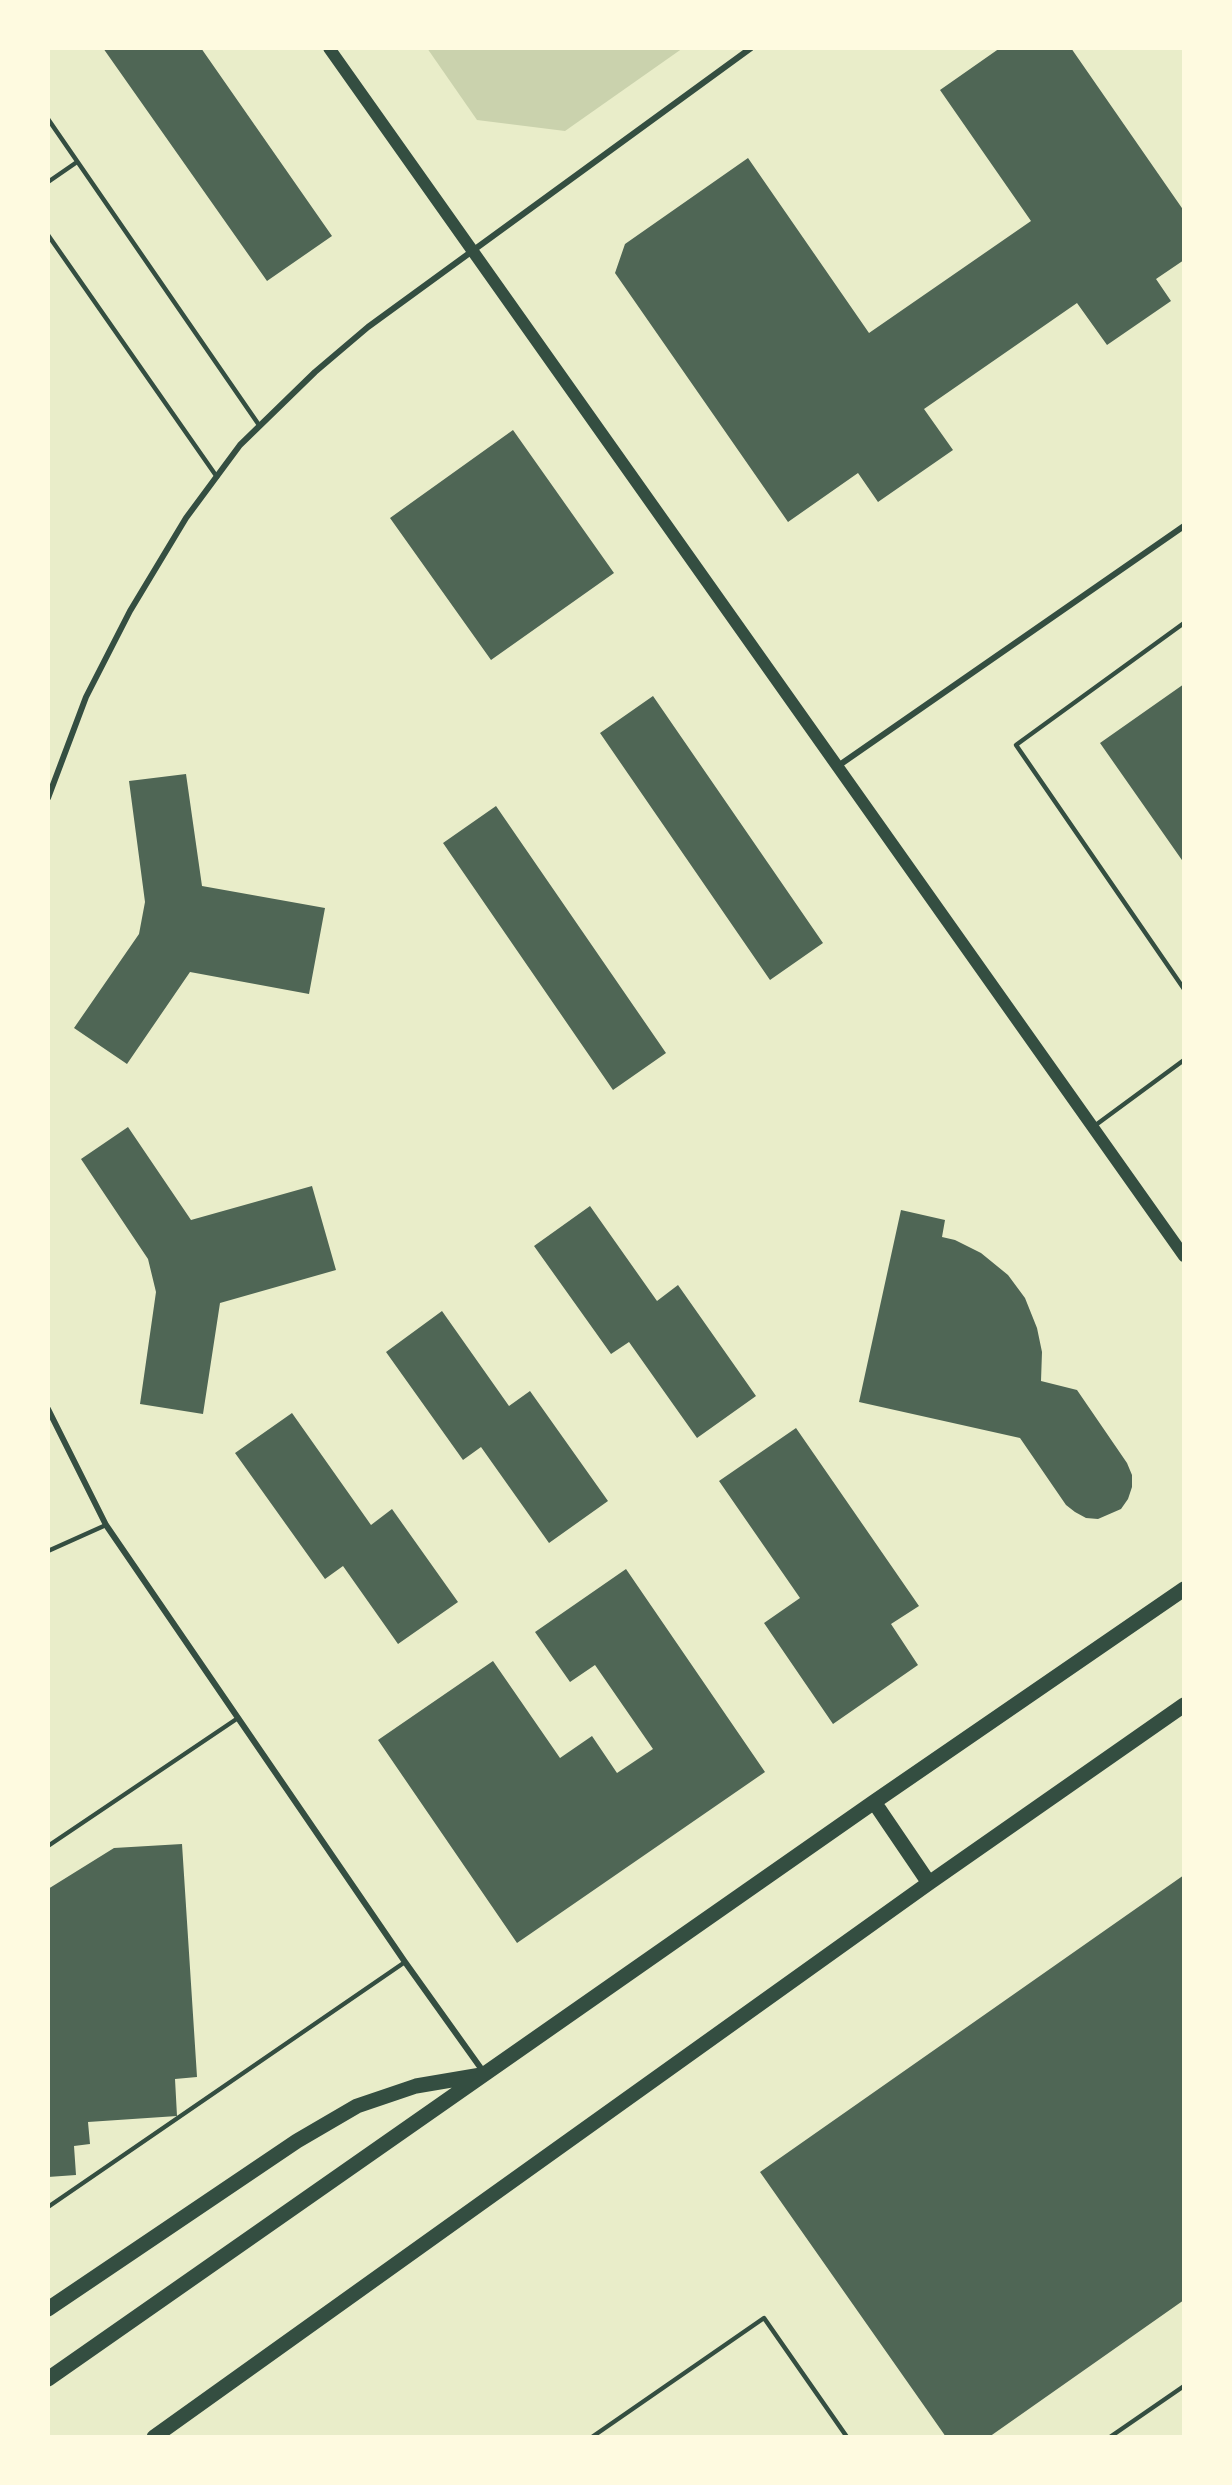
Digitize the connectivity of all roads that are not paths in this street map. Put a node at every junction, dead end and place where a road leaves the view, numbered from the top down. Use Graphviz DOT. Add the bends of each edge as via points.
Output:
graph roads {
  1 [pos="329,48"];
  2 [pos="751,48"];
  3 [pos="48,119"];
  4 [pos="77,162"];
  5 [pos="48,182"];
  6 [pos="48,234"];
  7 [pos="472,250"];
  8 [pos="260,425"];
  9 [pos="216,477"];
  10 [pos="1184,526"];
  11 [pos="1184,623"];
  12 [pos="838,766"];
  13 [pos="48,798"];
  14 [pos="1184,989"];
  15 [pos="1184,1060"];
  16 [pos="1093,1127"];
  17 [pos="1184,1256"];
  18 [pos="48,1409"];
  19 [pos="106,1525"];
  20 [pos="48,1551"];
  21 [pos="1184,1589"];
  22 [pos="1184,1705"];
  23 [pos="238,1718"];
  24 [pos="874,1802"];
  25 [pos="48,1846"];
  26 [pos="929,1883"];
  27 [pos="405,1962"];
  28 [pos="485,2075"];
  29 [pos="48,2208"];
  30 [pos="48,2309"];
  31 [pos="48,2379"];
  32 [pos="1184,2386"];
  33 [pos="154,2437"];
  34 [pos="592,2437"];
  35 [pos="847,2437"];
  36 [pos="1110,2437"];
  1 -- 7 [label="main road"];
  2 -- 7 [label="street"];
  3 -- 4 [label="lane"];
  4 -- 5 [label="lane"];
  4 -- 8 [label="lane"];
  6 -- 9 [label="lane"];
  7 -- 8 [label="street" via="368,327"];
  7 -- 12 [label="main road"];
  8 -- 9 [label="street"];
  9 -- 13 [label="street" via="186,518 130,611 86,697"];
  10 -- 12 [label="street"];
  11 -- 14 [label="lane" via="1016,745"];
  12 -- 16 [label="main road"];
  15 -- 16 [label="lane"];
  16 -- 17 [label="main road"];
  18 -- 19 [label="street"];
  19 -- 20 [label="lane"];
  19 -- 23 [label="street"];
  21 -- 24 [label="main road"];
  22 -- 26 [label="main road"];
  23 -- 25 [label="lane"];
  23 -- 27 [label="street"];
  24 -- 26 [label="main road"];
  24 -- 28 [label="main road"];
  26 -- 33 [label="main road"];
  27 -- 28 [label="street"];
  27 -- 29 [label="lane"];
  28 -- 30 [label="main road" via="416,2086 357,2106 297,2141"];
  28 -- 31 [label="main road"];
  32 -- 36 [label="lane"];
  34 -- 35 [label="lane" via="764,2318"];
}
